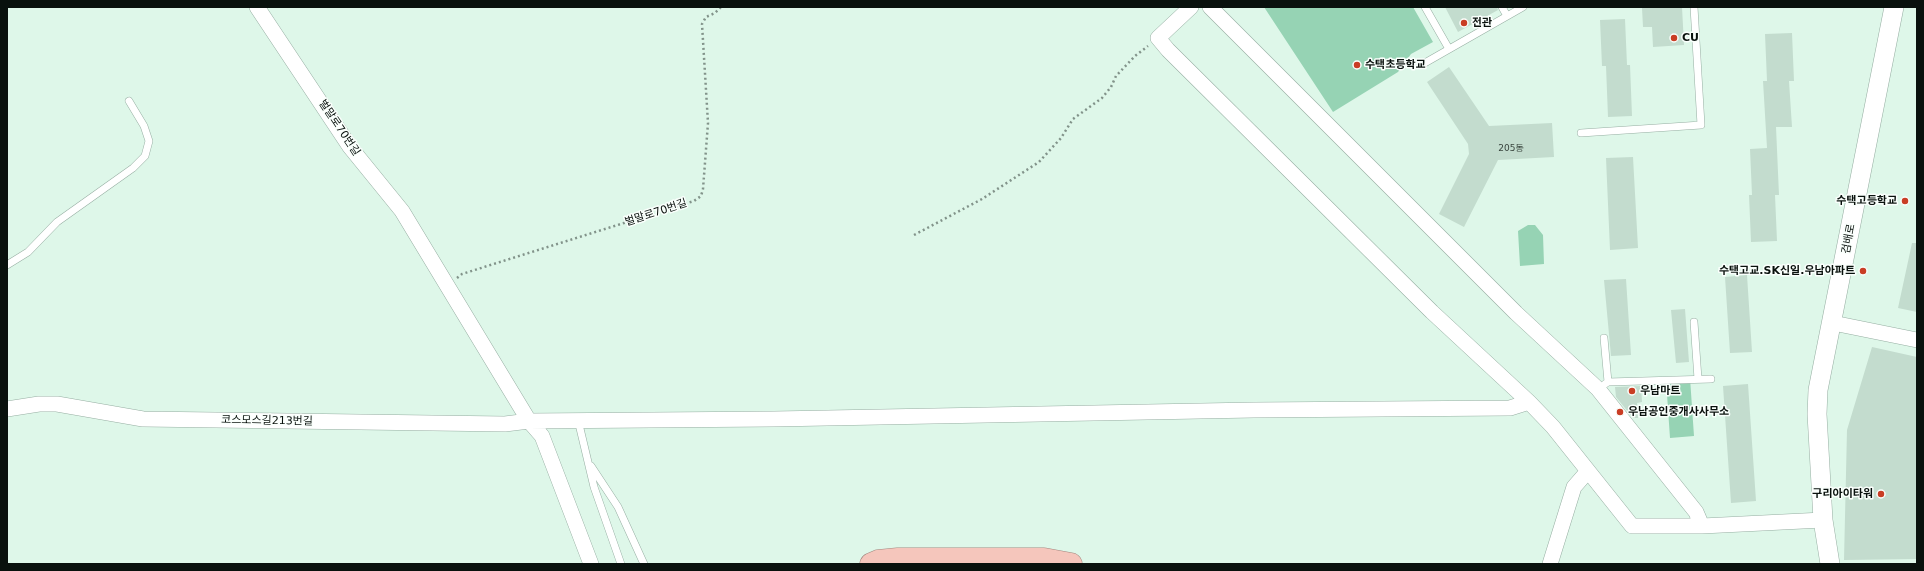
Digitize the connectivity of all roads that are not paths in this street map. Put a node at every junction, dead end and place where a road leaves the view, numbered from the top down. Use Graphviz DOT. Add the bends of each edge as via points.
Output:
graph roads {
  1 [pos="257,7"];
  2 [pos="1191,7"];
  3 [pos="1210,7"];
  4 [pos="1425,7"];
  5 [pos="1502,7"];
  6 [pos="1523,7"];
  7 [pos="1694,7"];
  8 [pos="1894,7"];
  9 [pos="1507,16"];
  10 [pos="1449,49"];
  11 [pos="1423,64"];
  12 [pos="129,101"];
  13 [pos="1581,133"];
  14 [pos="7,265"];
  15 [pos="1694,322"];
  16 [pos="1833,323"];
  17 [pos="1604,338"];
  18 [pos="1917,340"];
  19 [pos="1698,379"];
  20 [pos="1711,379"];
  21 [pos="1603,386"];
  22 [pos="1528,402"];
  23 [pos="7,409"];
  24 [pos="578,420"];
  25 [pos="529,421"];
  26 [pos="588,463"];
  27 [pos="1588,471"];
  28 [pos="1823,520"];
  29 [pos="1702,526"];
  30 [pos="591,564"];
  31 [pos="621,564"];
  32 [pos="644,564"];
  33 [pos="871,564"];
  34 [pos="1071,564"];
  35 [pos="1550,564"];
  36 [pos="1818,564"];
  37 [pos="1830,564"];
  1 -- 25 [label="street, 벌말로70번길" via="350,147 402,211"];
  2 -- 22 [label="street" via="1158,38 1168,50 1432,312"];
  3 -- 21 [label="street" via="1516,313"];
  4 -- 10 [label="lane"];
  5 -- 9 [label="lane"];
  6 -- 9 [label="lane"];
  7 -- 13 [label="lane" via="1701,125"];
  8 -- 16 [label="street, 검배로"];
  9 -- 10 [label="lane"];
  10 -- 11 [label="lane"];
  12 -- 14 [label="lane" via="144,126 149,141 145,156 133,168 57,222 28,252"];
  15 -- 19 [label="lane"];
  16 -- 18 [label="street"];
  16 -- 28 [label="street, 검배로" via="1818,390"];
  17 -- 21 [label="lane"];
  19 -- 20 [label="lane"];
  19 -- 21 [label="lane"];
  21 -- 29 [label="street" via="1696,512"];
  22 -- 24 [label="street, 코스모스길213번길" via="1510,408"];
  22 -- 27 [label="street" via="1553,427"];
  23 -- 25 [label="street, 코스모스길213번길" via="57,404 143,419 505,424"];
  24 -- 25 [label="street, 코스모스길213번길"];
  24 -- 26 [label="lane"];
  25 -- 30 [label="street, 벌말로70번길" via="542,436"];
  26 -- 31 [label="lane" via="594,488"];
  26 -- 32 [label="lane" via="618,507"];
  27 -- 29 [label="street" via="1632,526"];
  27 -- 35 [label="street" via="1574,487"];
  28 -- 29 [label="street"];
  28 -- 36 [label="street, 검배로"];
  28 -- 37 [label="street, 검배로"];
  33 -- 34 [label="highway" via="898,559 1044,559"];
}
